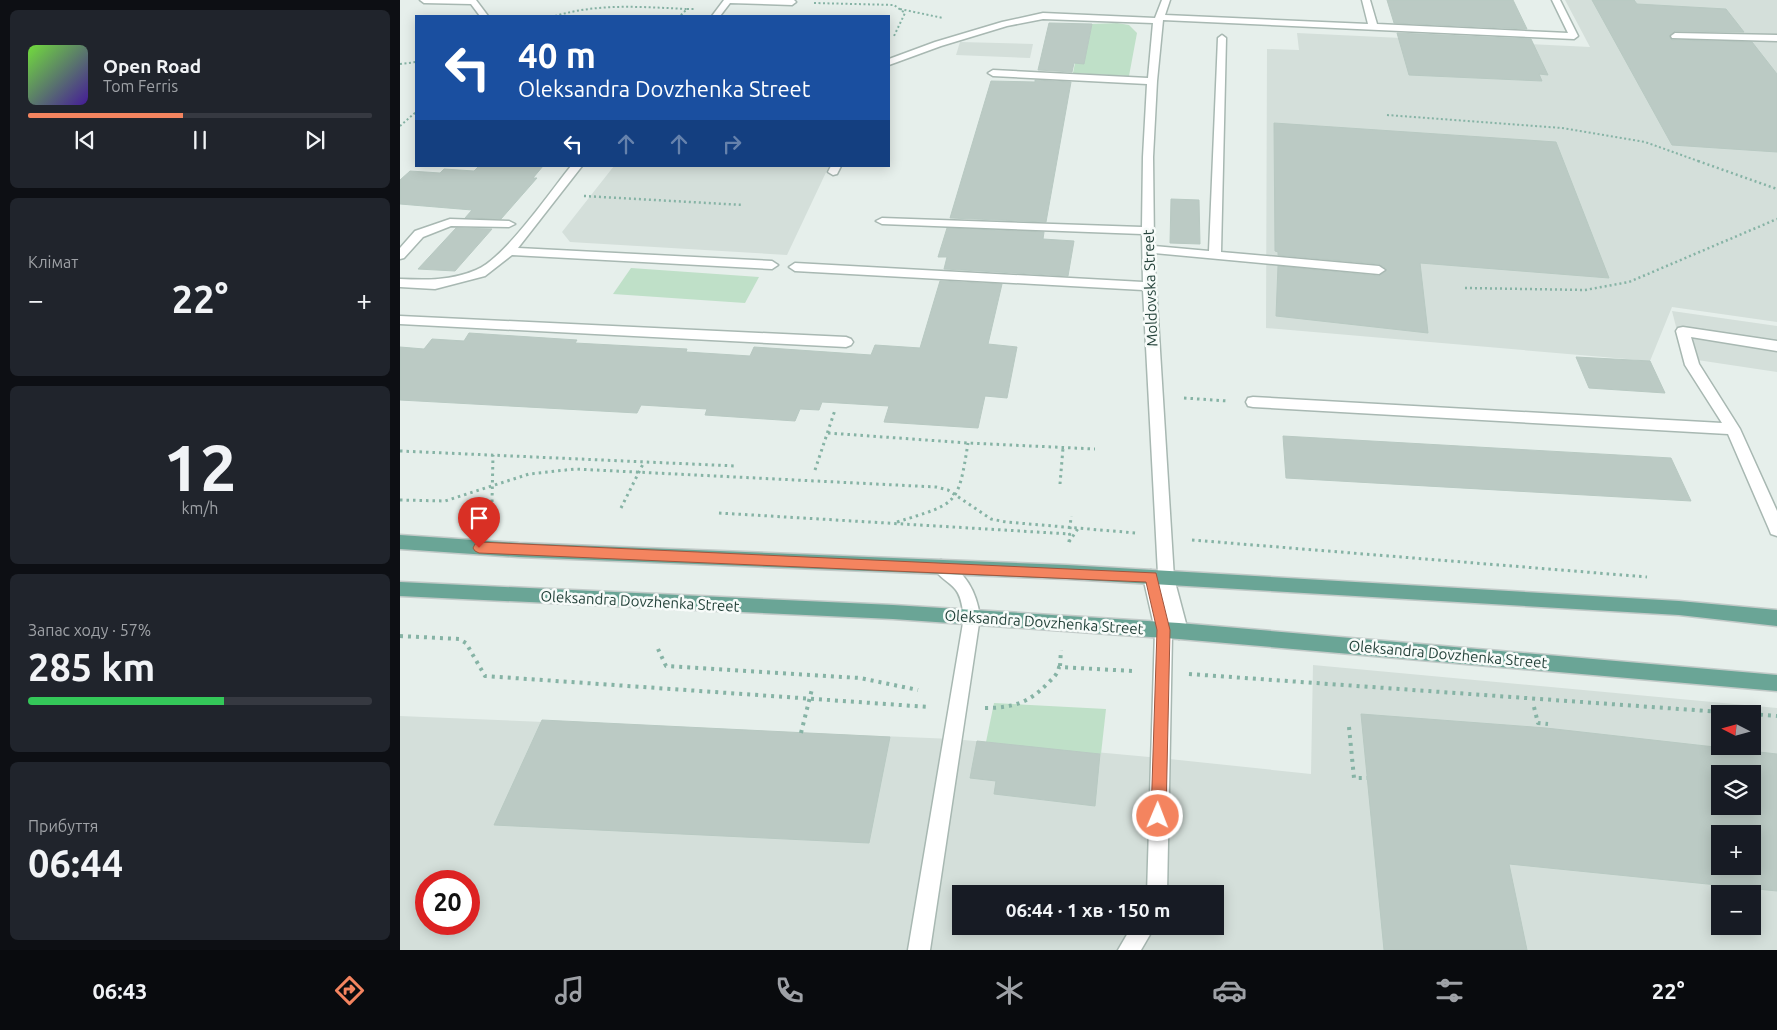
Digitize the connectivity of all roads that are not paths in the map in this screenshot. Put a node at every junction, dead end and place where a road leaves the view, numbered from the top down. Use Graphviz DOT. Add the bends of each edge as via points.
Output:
graph roads {
  1 [pos="424,0"];
  2 [pos="728,0"];
  3 [pos="1166,0"];
  4 [pos="1366,0"];
  5 [pos="1556,0"];
  6 [pos="792,2"];
  7 [pos="483,15"];
  8 [pos="717,15"];
  9 [pos="1159,19"];
  10 [pos="1373,26"];
  11 [pos="1675,36"];
  12 [pos="1222,38"];
  13 [pos="1777,38"];
  14 [pos="890,62"];
  15 [pos="993,73"];
  16 [pos="1152,81"];
  17 [pos="576,167"];
  18 [pos="882,221"];
  19 [pos="509,224"];
  20 [pos="1148,231"];
  21 [pos="1148,249"];
  22 [pos="509,250"];
  23 [pos="400,255"];
  24 [pos="1215,255"];
  25 [pos="772,265"];
  26 [pos="795,267"];
  27 [pos="1379,270"];
  28 [pos="400,283"];
  29 [pos="1149,286"];
  30 [pos="400,320"];
  31 [pos="846,342"];
  32 [pos="1777,346"];
  33 [pos="1253,402"];
  34 [pos="1733,429"];
  35 [pos="1777,529"];
  36 [pos="400,542"];
  37 [pos="941,567"];
  38 [pos="1159,577"];
  39 [pos="400,590"];
  40 [pos="972,617"];
  41 [pos="1777,618"];
  42 [pos="1172,630"];
  43 [pos="1777,683"];
  44 [pos="1157,885"];
  45 [pos="1138,935"];
  46 [pos="920,950"];
  47 [pos="1129,950"];
  1 -- 7 [label="street" via="474,2"];
  2 -- 6 [label="street"];
  2 -- 8 [label="street"];
  3 -- 9 [label="street, Moldovska Street"];
  4 -- 10 [label="street"];
  5 -- 10 [label="street" via="1574,36"];
  9 -- 10 [label="street"];
  9 -- 14 [label="street" via="1043,16 1005,24"];
  9 -- 16 [label="street, Moldovska Street"];
  11 -- 13 [label="street"];
  12 -- 24 [label="street"];
  15 -- 16 [label="street"];
  16 -- 20 [label="street, Moldovska Street"];
  17 -- 22 [label="street"];
  18 -- 20 [label="street"];
  19 -- 23 [label="street" via="450,222 419,234"];
  20 -- 21 [label="street, Moldovska Street"];
  21 -- 24 [label="street"];
  21 -- 29 [label="street, Moldovska Street"];
  22 -- 25 [label="street"];
  22 -- 28 [label="street" via="481,273 435,285"];
  24 -- 27 [label="street"];
  26 -- 29 [label="street"];
  29 -- 38 [label="street, Moldovska Street"];
  30 -- 31 [label="street"];
  32 -- 34 [label="street" via="1684,332 1692,365"];
  33 -- 34 [label="street"];
  34 -- 35 [label="street"];
  36 -- 37 [label="main road"];
  37 -- 38 [label="main road"];
  37 -- 40 [label="street" via="962,584 970,601"];
  38 -- 41 [label="main road" via="1679,608"];
  38 -- 42 [label="street, Moldovska Street"];
  39 -- 40 [label="main road, Oleksandra Dovzhenka Street"];
  40 -- 42 [label="main road, Oleksandra Dovzhenka Street"];
  40 -- 46 [label="street"];
  42 -- 43 [label="main road, Oleksandra Dovzhenka Street"];
  42 -- 44 [label="street, Moldovska Street" via="1163,673"];
  45 -- 47 [label="street"];
}
